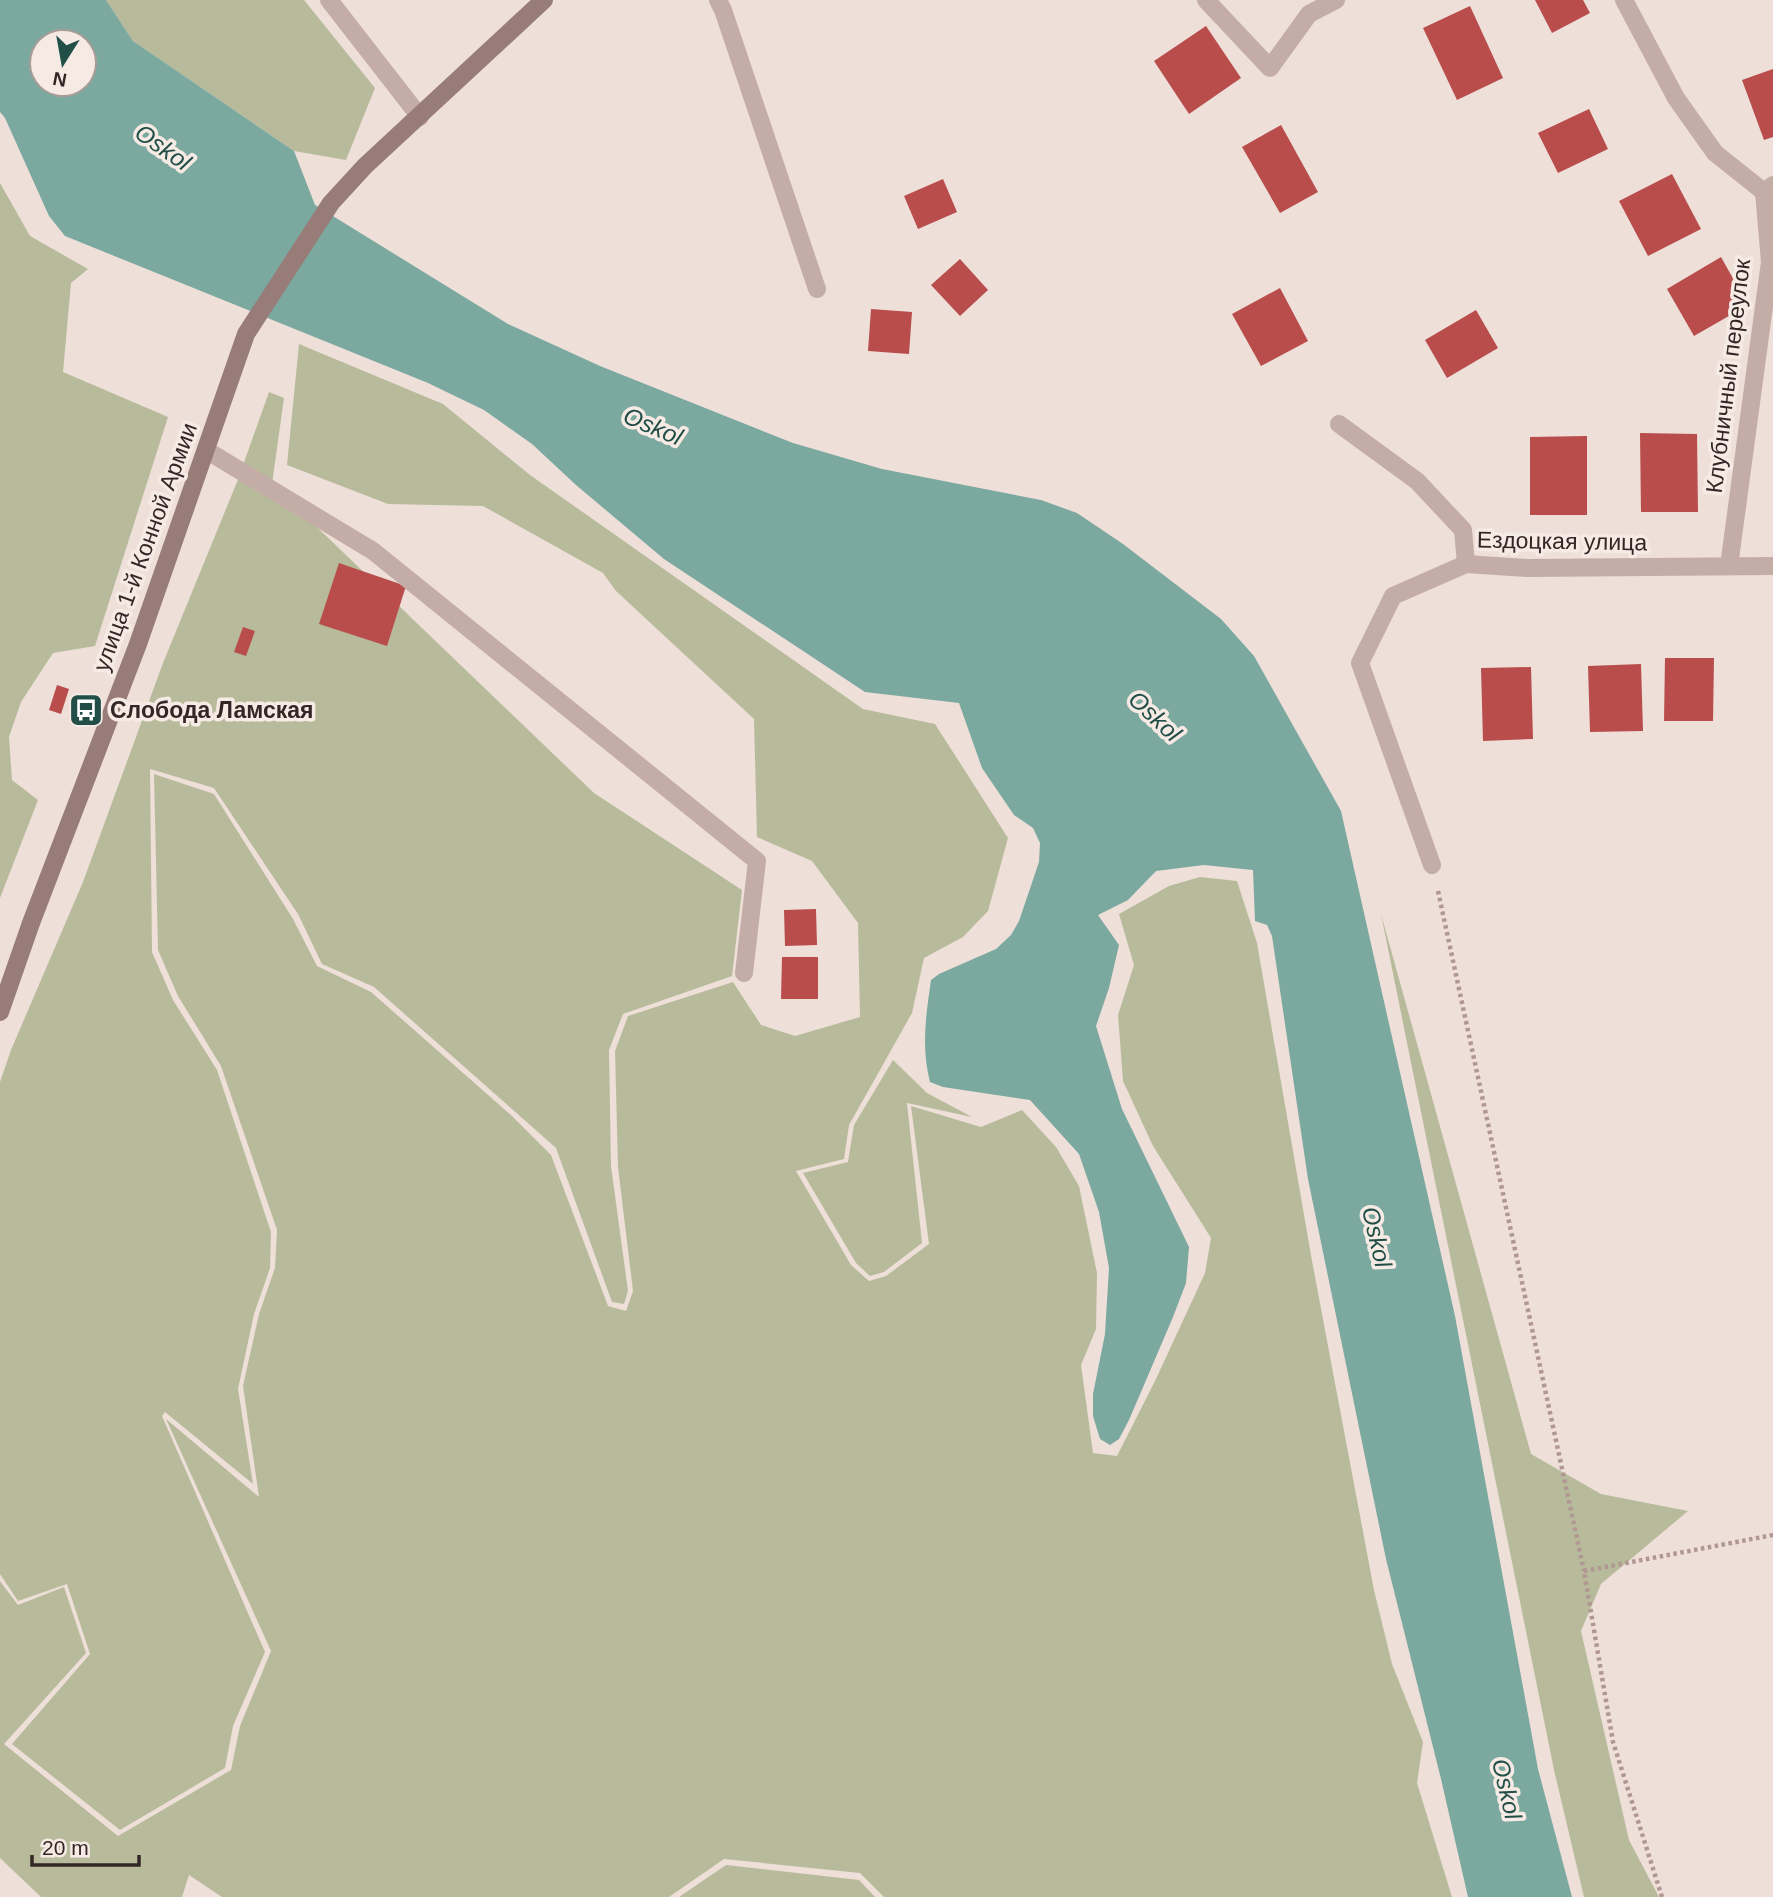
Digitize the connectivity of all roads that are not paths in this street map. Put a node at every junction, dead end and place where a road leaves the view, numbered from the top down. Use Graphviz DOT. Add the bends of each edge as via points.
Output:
graph roads {
  1 [pos="329,0"];
  2 [pos="544,0"];
  3 [pos="718,0"];
  4 [pos="1206,0"];
  5 [pos="1336,0"];
  6 [pos="1624,0"];
  7 [pos="420,117"];
  8 [pos="1768,189"];
  9 [pos="817,289"];
  10 [pos="1339,424"];
  11 [pos="206,450"];
  12 [pos="1466,564"];
  13 [pos="1729,566"];
  14 [pos="1773,566"];
  15 [pos="1432,865"];
  16 [pos="744,973"];
  17 [pos="0,1012"];
  1 -- 7 [label="street"];
  2 -- 7 [label="main road, улица 1-й Конной Армии"];
  3 -- 9 [label="street"];
  4 -- 5 [label="street" via="1270,68 1309,14"];
  6 -- 8 [label="street, Клубничный переулок" via="1676,98 1715,153"];
  7 -- 11 [label="main road, улица 1-й Конной Армии" via="331,203 246,334"];
  8 -- 13 [label="street, Клубничный переулок" via="1770,262"];
  10 -- 12 [label="street" via="1417,481 1463,530"];
  11 -- 16 [label="street" via="373,551 757,860"];
  11 -- 17 [label="main road, улица 1-й Конной Армии"];
  12 -- 13 [label="street, Ездоцкая улица" via="1527,568"];
  12 -- 15 [label="street, Ездоцкая улица" via="1393,596 1360,663"];
  13 -- 14 [label="street, Ездоцкая улица"];
}
